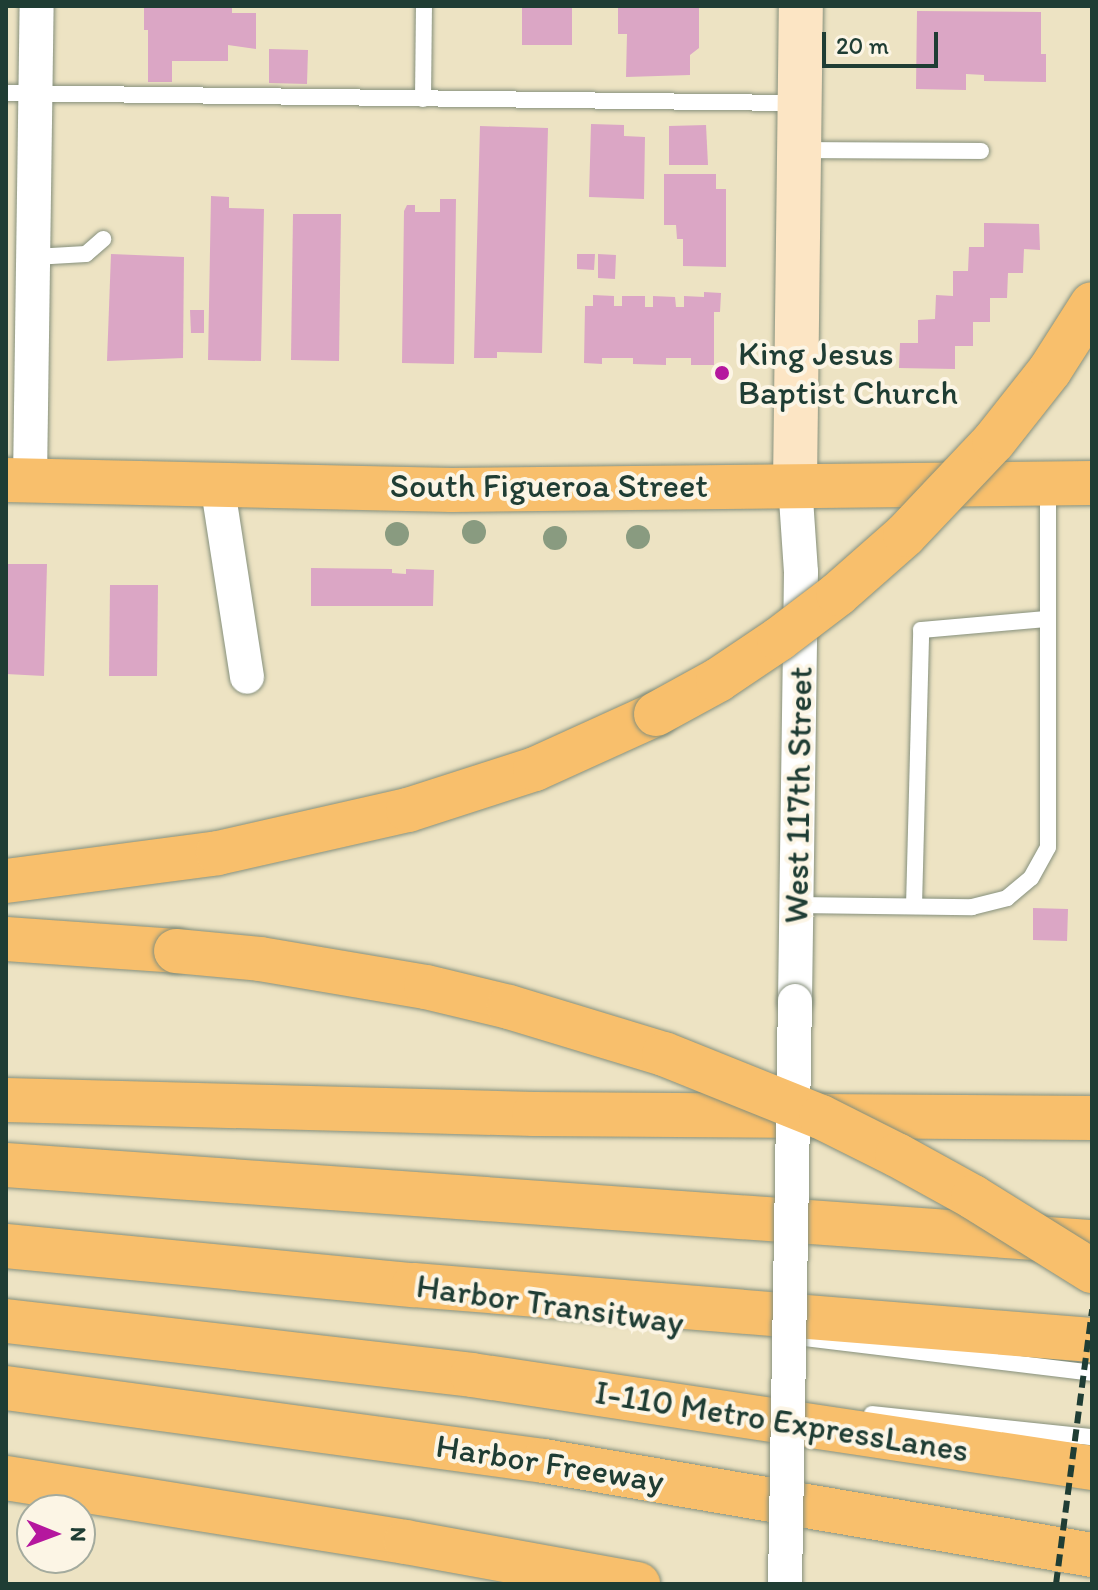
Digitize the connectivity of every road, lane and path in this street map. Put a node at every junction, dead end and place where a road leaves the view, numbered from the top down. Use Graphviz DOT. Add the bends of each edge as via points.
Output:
graph roads {
  1 [pos="37,6"];
  2 [pos="424,6"];
  3 [pos="801,6"];
  4 [pos="21,93"];
  5 [pos="423,99"];
  6 [pos="800,103"];
  7 [pos="799,150"];
  8 [pos="981,151"];
  9 [pos="103,239"];
  10 [pos="34,257"];
  11 [pos="1092,304"];
  12 [pos="18,480"];
  13 [pos="1048,482"];
  14 [pos="217,483"];
  15 [pos="1092,483"];
  16 [pos="795,484"];
  17 [pos="1047,619"];
  18 [pos="247,677"];
  19 [pos="6,881"];
  20 [pos="796,905"];
  21 [pos="914,906"];
  22 [pos="6,939"];
  23 [pos="6,1100"];
  24 [pos="1092,1118"];
  25 [pos="6,1165"];
  26 [pos="1092,1242"];
  27 [pos="6,1246"];
  28 [pos="1092,1271"];
  29 [pos="414,1285"];
  30 [pos="6,1321"];
  31 [pos="730,1328"];
  32 [pos="777,1335"];
  33 [pos="1092,1340"];
  34 [pos="1092,1373"];
  35 [pos="472,1375"];
  36 [pos="6,1388"];
  37 [pos="815,1408"];
  38 [pos="862,1413"];
  39 [pos="1092,1437"];
  40 [pos="1092,1468"];
  41 [pos="6,1478"];
  42 [pos="161,1504"];
  43 [pos="1092,1555"];
  44 [pos="494,1584"];
  45 [pos="638,1584"];
  46 [pos="785,1584"];
  1 -- 4 [label="street"];
  2 -- 5 [label="lane"];
  3 -- 6 [label="street, West 117th Street"];
  4 -- 5 [label="lane"];
  4 -- 10 [label="street"];
  5 -- 6 [label="lane"];
  6 -- 7 [label="street, West 117th Street"];
  7 -- 8 [label="lane"];
  7 -- 16 [label="street, West 117th Street"];
  9 -- 10 [label="lane" via="86,254"];
  10 -- 12 [label="street"];
  11 -- 19 [label="main road, bridge" via="1050,370 994,441 905,535 779,639 656,714 535,769 408,810 218,853"];
  12 -- 14 [label="main road, South Figueroa Street"];
  13 -- 15 [label="main road, South Figueroa Street"];
  13 -- 16 [label="main road, South Figueroa Street"];
  13 -- 17 [label="lane"];
  14 -- 16 [label="main road, South Figueroa Street" via="452,490"];
  14 -- 18 [label="street"];
  16 -- 20 [label="street, West 117th Street" via="801,572"];
  17 -- 21 [label="lane" via="1048,847 1031,878 1007,898 972,907"];
  17 -- 21 [label="lane" via="921,630"];
  20 -- 21 [label="lane"];
  20 -- 46 [label="street, West 117th Street, bridge"];
  22 -- 28 [label="main road, bridge" via="260,959 426,987 664,1054 897,1155"];
  23 -- 24 [label="main road" via="534,1114"];
  25 -- 26 [label="main road"];
  27 -- 29 [label="main road, Harbor Transitway"];
  29 -- 31 [label="lane, Harbor Transitway"];
  29 -- 33 [label="main road"];
  30 -- 35 [label="main road"];
  32 -- 34 [label="lane"];
  35 -- 37 [label="lane"];
  35 -- 40 [label="main road, I-110 Metro ExpressLanes"];
  36 -- 43 [label="main road, Harbor Freeway" via="530,1459"];
  38 -- 39 [label="lane"];
  41 -- 42 [label="main road"];
  42 -- 44 [label="main road"];
  42 -- 45 [label="main road"];
}
